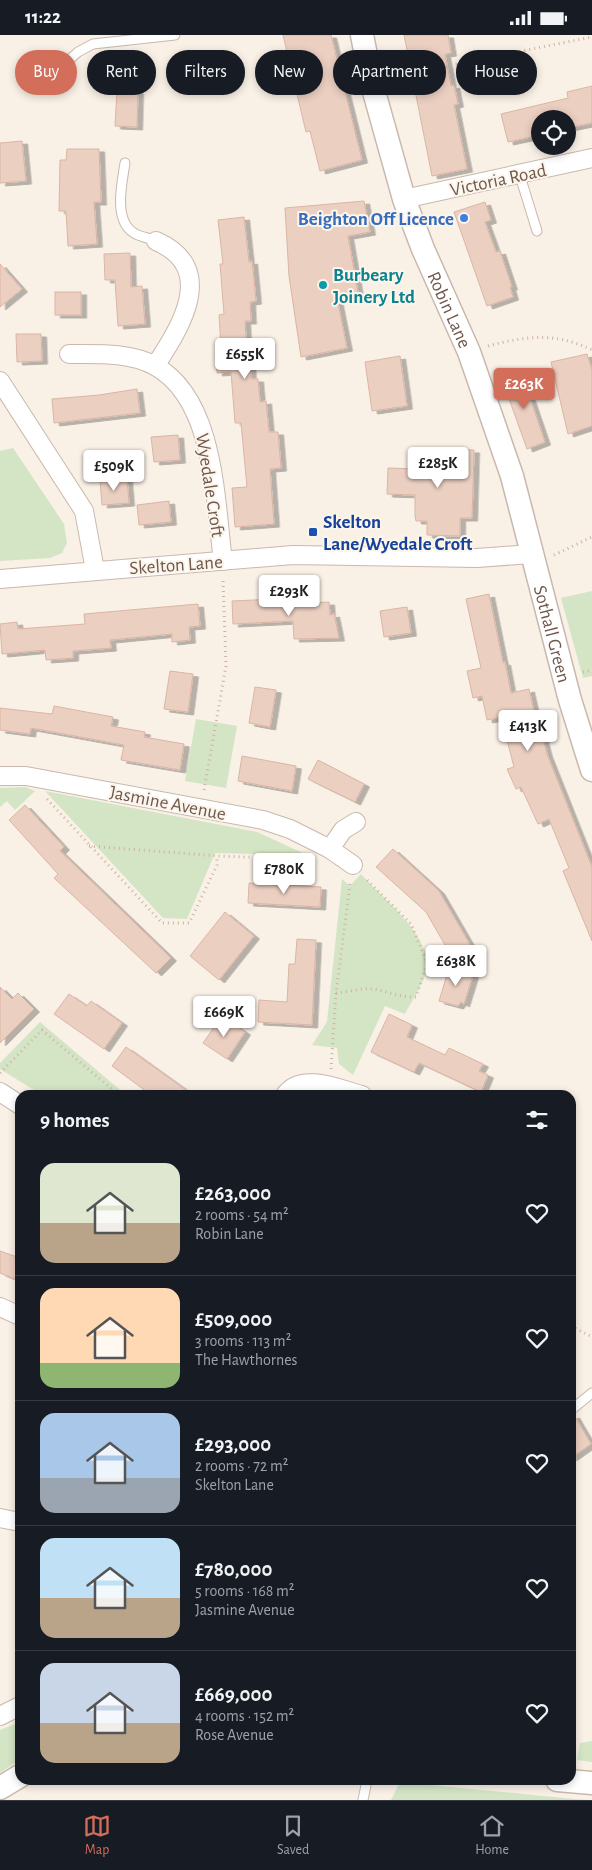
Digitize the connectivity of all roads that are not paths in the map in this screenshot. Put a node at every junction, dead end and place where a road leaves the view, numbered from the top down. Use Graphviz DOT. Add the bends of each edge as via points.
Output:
graph roads {
  1 [pos="175,35"];
  2 [pos="362,35"];
  3 [pos="77,52"];
  4 [pos="592,158"];
  5 [pos="125,163"];
  6 [pos="520,175"];
  7 [pos="404,199"];
  8 [pos="536,231"];
  9 [pos="156,241"];
  10 [pos="69,354"];
  11 [pos="155,366"];
  12 [pos="0,381"];
  13 [pos="534,559"];
  14 [pos="223,561"];
  15 [pos="95,570"];
  16 [pos="0,579"];
  17 [pos="592,770"];
  18 [pos="0,776"];
  19 [pos="356,822"];
  20 [pos="330,849"];
  21 [pos="352,865"];
  22 [pos="292,1090"];
  23 [pos="342,1090"];
  24 [pos="0,1091"];
  25 [pos="15,1102"];
  26 [pos="0,1307"];
  27 [pos="15,1314"];
  28 [pos="592,1393"];
  29 [pos="576,1406"];
  30 [pos="0,1518"];
  31 [pos="15,1521"];
  32 [pos="15,1708"];
  33 [pos="0,1716"];
  34 [pos="15,1779"];
  35 [pos="576,1782"];
  36 [pos="592,1783"];
  37 [pos="366,1785"];
  38 [pos="0,1788"];
  39 [pos="363,1800"];
  1 -- 3 [label="lane" via="94,44"];
  2 -- 7 [label="street, Robin Lane" via="371,81"];
  4 -- 6 [label="street, Victoria Road"];
  5 -- 9 [label="lane" via="121,208 126,225 135,234"];
  6 -- 7 [label="street, Victoria Road"];
  6 -- 8 [label="lane"];
  7 -- 13 [label="street, Robin Lane" via="468,352 512,476"];
  9 -- 11 [label="street" via="170,247 184,261 190,285 184,316"];
  10 -- 11 [label="street, Wyedale Croft" via="124,356"];
  11 -- 14 [label="street, Wyedale Croft" via="178,384 193,404 204,432"];
  12 -- 15 [label="street" via="84,511"];
  13 -- 14 [label="street, Skelton Lane" via="293,555"];
  13 -- 17 [label="street, Sothall Green" via="570,700"];
  14 -- 15 [label="street, Skelton Lane"];
  15 -- 16 [label="street, Skelton Lane"];
  18 -- 20 [label="street, Jasmine Avenue" via="26,776 263,820"];
  19 -- 20 [label="street" via="343,831"];
  20 -- 21 [label="street, Jasmine Avenue"];
  22 -- 23 [label="street" via="300,1084 318,1083"];
  24 -- 25 [label="street"];
  26 -- 27 [label="street"];
  28 -- 29 [label="lane"];
  30 -- 31 [label="street"];
  32 -- 33 [label="street"];
  34 -- 38 [label="street"];
  35 -- 36 [label="street"];
  37 -- 39 [label="lane"];
}
